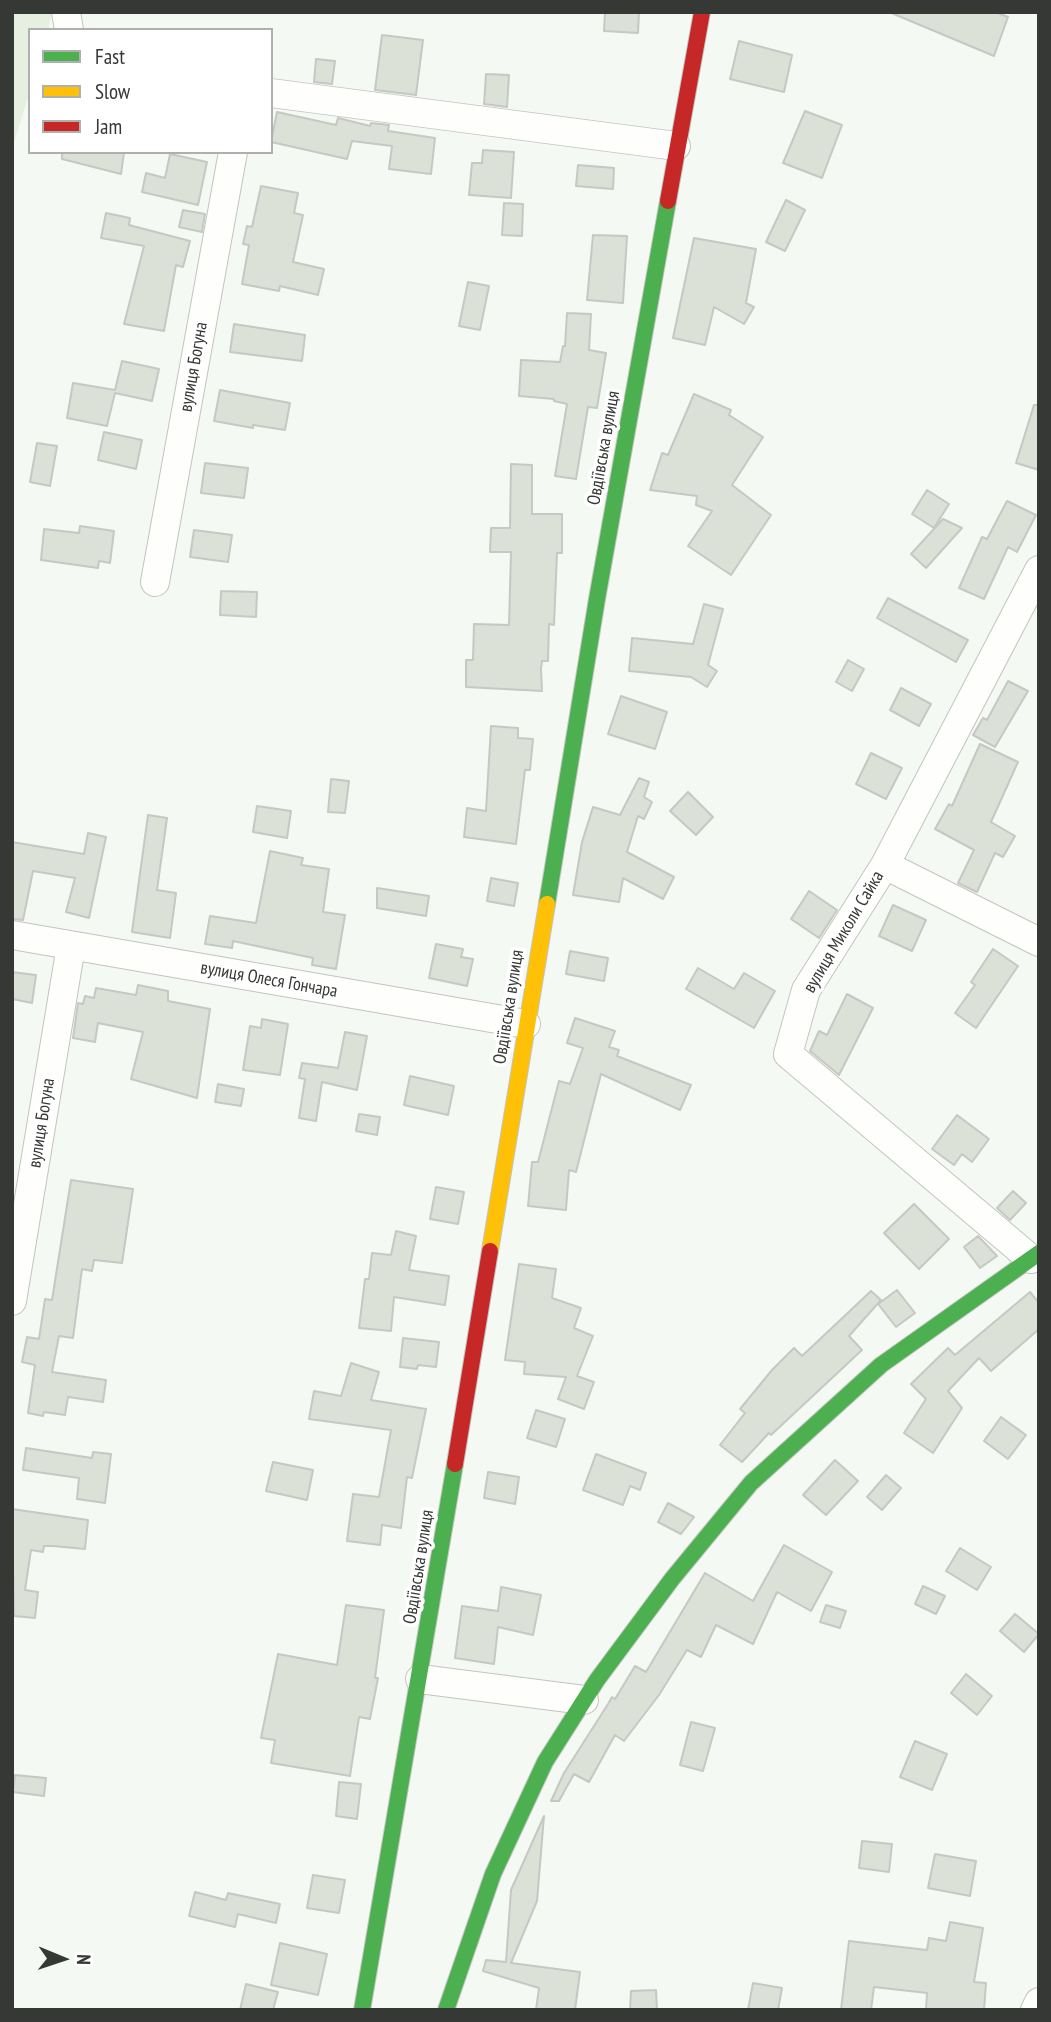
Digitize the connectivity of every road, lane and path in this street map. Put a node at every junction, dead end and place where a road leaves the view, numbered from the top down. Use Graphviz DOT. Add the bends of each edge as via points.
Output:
graph roads {
  1 [pos="702,12"];
  2 [pos="273,93"];
  3 [pos="676,146"];
  4 [pos="233,154"];
  5 [pos="1039,569"];
  6 [pos="155,582"];
  7 [pos="885,865"];
  8 [pos="12,935"];
  9 [pos="1039,942"];
  10 [pos="71,946"];
  11 [pos="526,1024"];
  12 [pos="1035,1256"];
  13 [pos="12,1301"];
  14 [pos="420,1679"];
  15 [pos="584,1700"];
  16 [pos="1039,2002"];
  17 [pos="362,2010"];
  18 [pos="446,2010"];
  19 [pos="1035,2010"];
  1 -- 3 [label="main road, Овдіївська вулиця"];
  2 -- 3 [label="street"];
  3 -- 11 [label="main road, Овдіївська вулиця"];
  4 -- 6 [label="street, вулиця Богуна"];
  5 -- 7 [label="street, вулиця Миколи Сайка"];
  7 -- 9 [label="street"];
  7 -- 12 [label="street, вулиця Миколи Сайка" via="806,990 788,1054"];
  8 -- 10 [label="street, вулиця Олеся Гончара"];
  10 -- 11 [label="street, вулиця Олеся Гончара"];
  10 -- 13 [label="street, вулиця Богуна"];
  11 -- 14 [label="main road, Овдіївська вулиця"];
  12 -- 15 [label="main road" via="881,1365 751,1483 672,1579"];
  14 -- 15 [label="street"];
  14 -- 17 [label="main road, Овдіївська вулиця"];
  15 -- 18 [label="main road" via="545,1762 492,1874"];
  16 -- 19 [label="street"];
}
